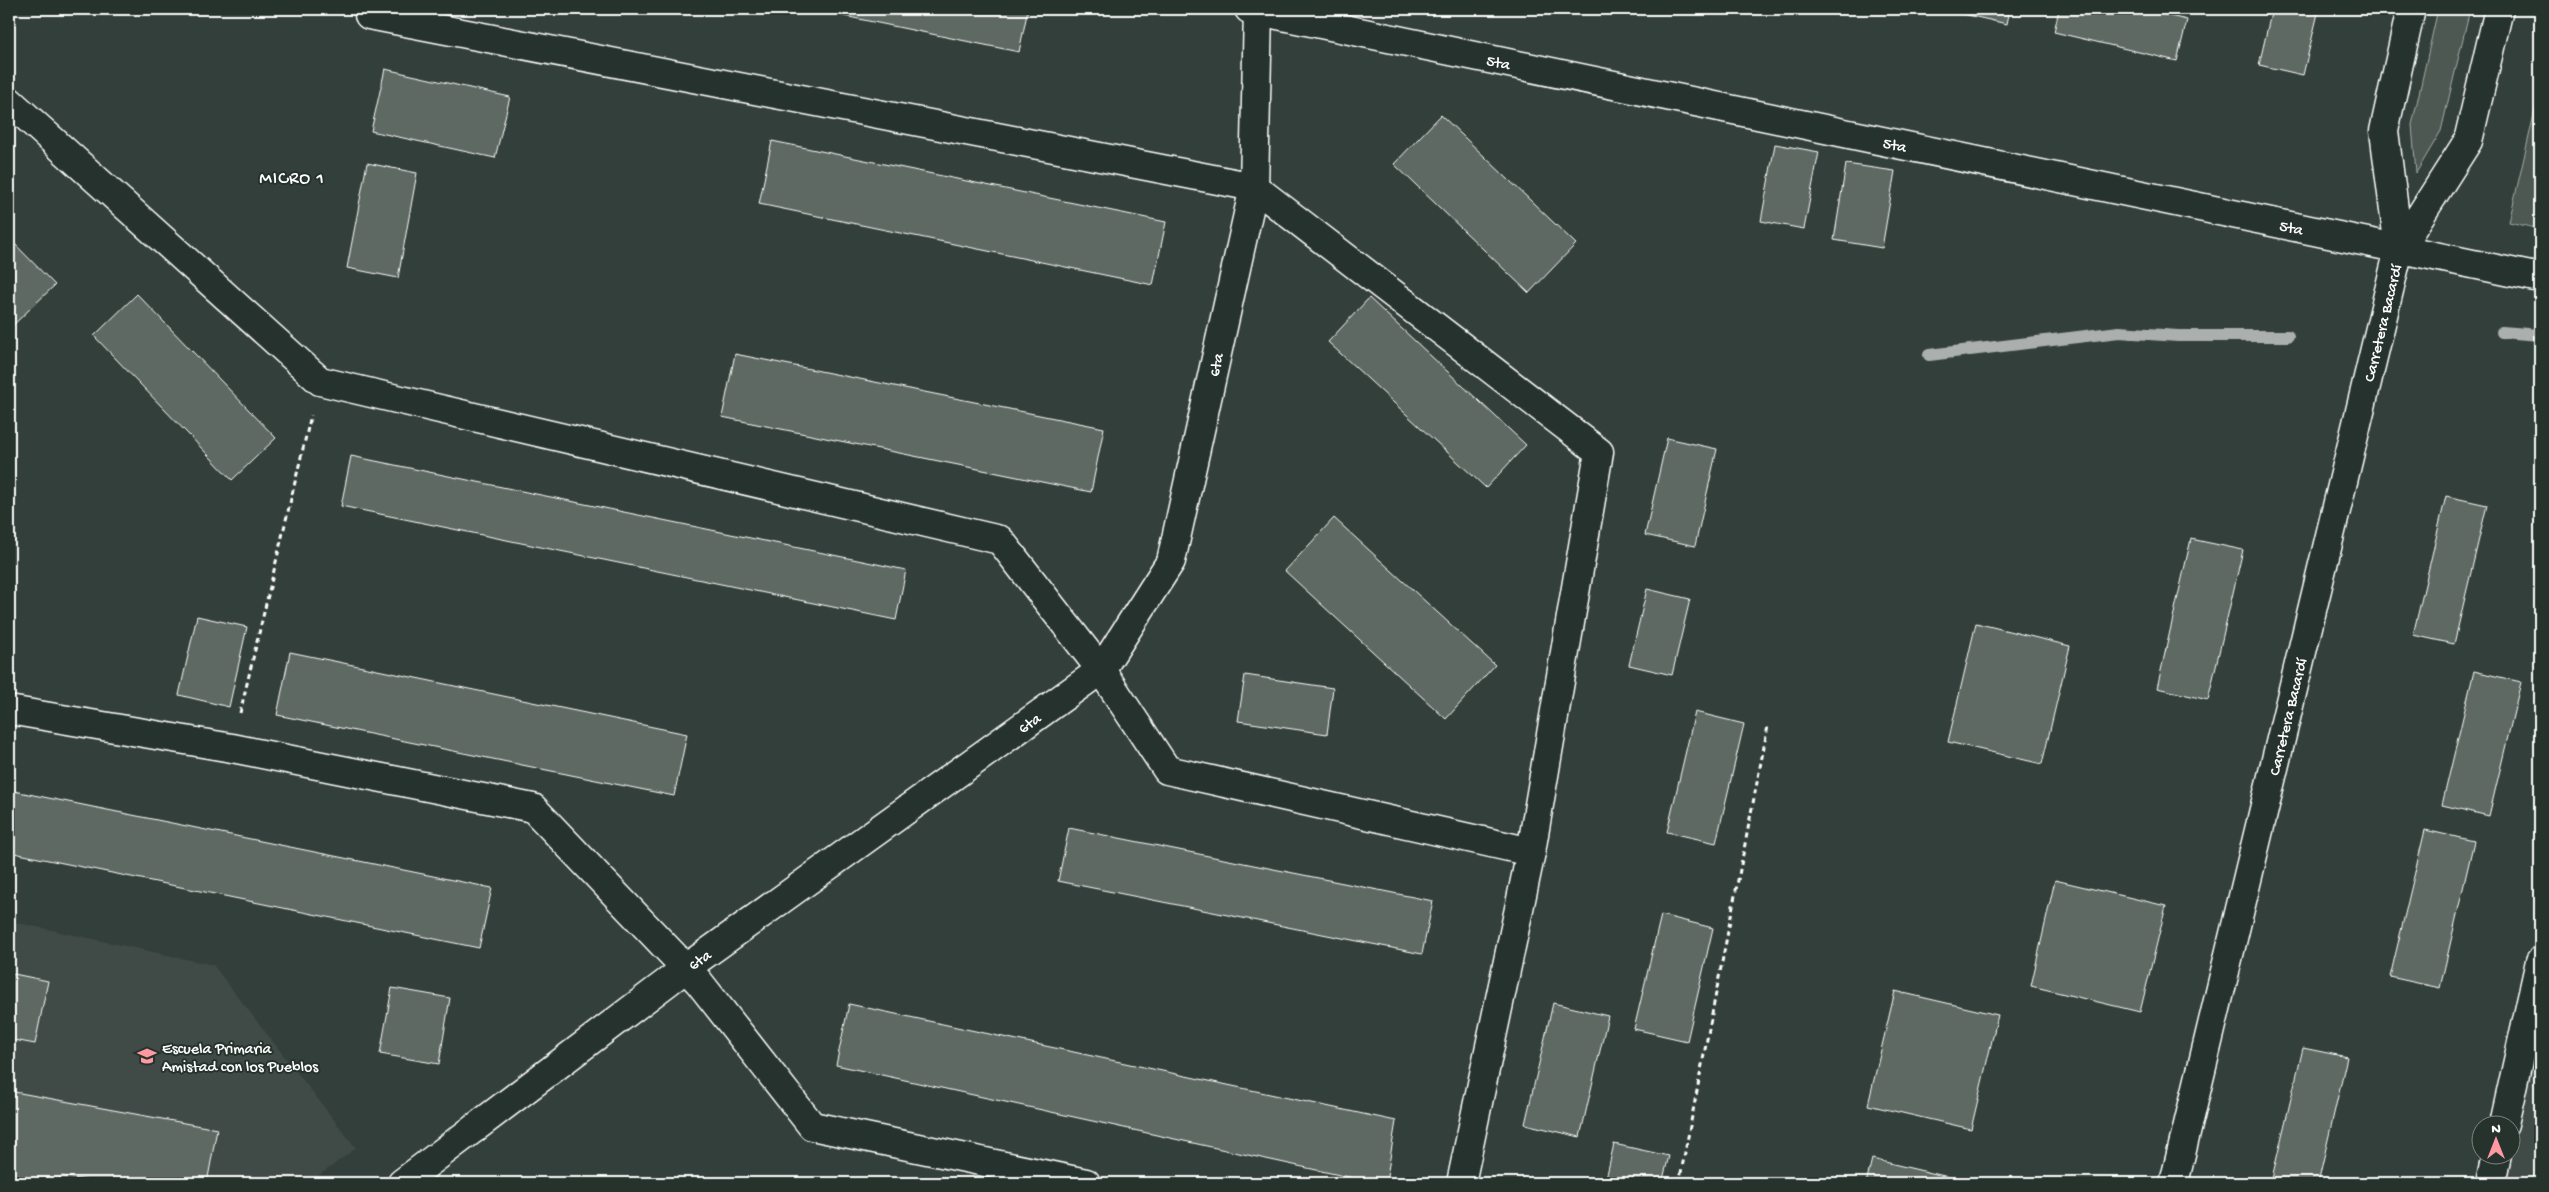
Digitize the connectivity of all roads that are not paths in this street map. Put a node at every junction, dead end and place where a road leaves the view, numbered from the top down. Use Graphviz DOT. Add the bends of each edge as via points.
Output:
graph roads {
  1 [pos="370,9"];
  2 [pos="2411,9"];
  3 [pos="2499,9"];
  4 [pos="1254,10"];
  5 [pos="9,101"];
  6 [pos="1254,187"];
  7 [pos="2399,249"];
  8 [pos="2540,278"];
  9 [pos="1101,670"];
  10 [pos="9,710"];
  11 [pos="1531,852"];
  12 [pos="2540,962"];
  13 [pos="686,968"];
  14 [pos="2506,1114"];
  15 [pos="2495,1164"];
  16 [pos="402,1183"];
  17 [pos="1086,1183"];
  18 [pos="1461,1183"];
  19 [pos="2174,1183"];
  20 [pos="2491,1183"];
  1 -- 6 [label="street" via="368,15"];
  2 -- 7 [label="street, Carretera Bacardí" via="2384,131"];
  3 -- 7 [label="street, Carretera Bacardí" via="2468,141"];
  4 -- 6 [label="street, 6ta"];
  4 -- 7 [label="street, 5ta"];
  5 -- 9 [label="street" via="320,381 1000,540"];
  6 -- 9 [label="street, 6ta" via="1172,560"];
  6 -- 11 [label="street" via="1599,452"];
  7 -- 8 [label="street, 5ta"];
  7 -- 19 [label="street, Carretera Bacardí"];
  9 -- 11 [label="street" via="1167,770"];
  9 -- 13 [label="street, 6ta"];
  10 -- 13 [label="street" via="232,748 533,808"];
  11 -- 18 [label="street"];
  12 -- 14 [label="street"];
  13 -- 16 [label="street, 6ta"];
  13 -- 17 [label="street" via="812,1126"];
  15 -- 20 [label="street"];
}
